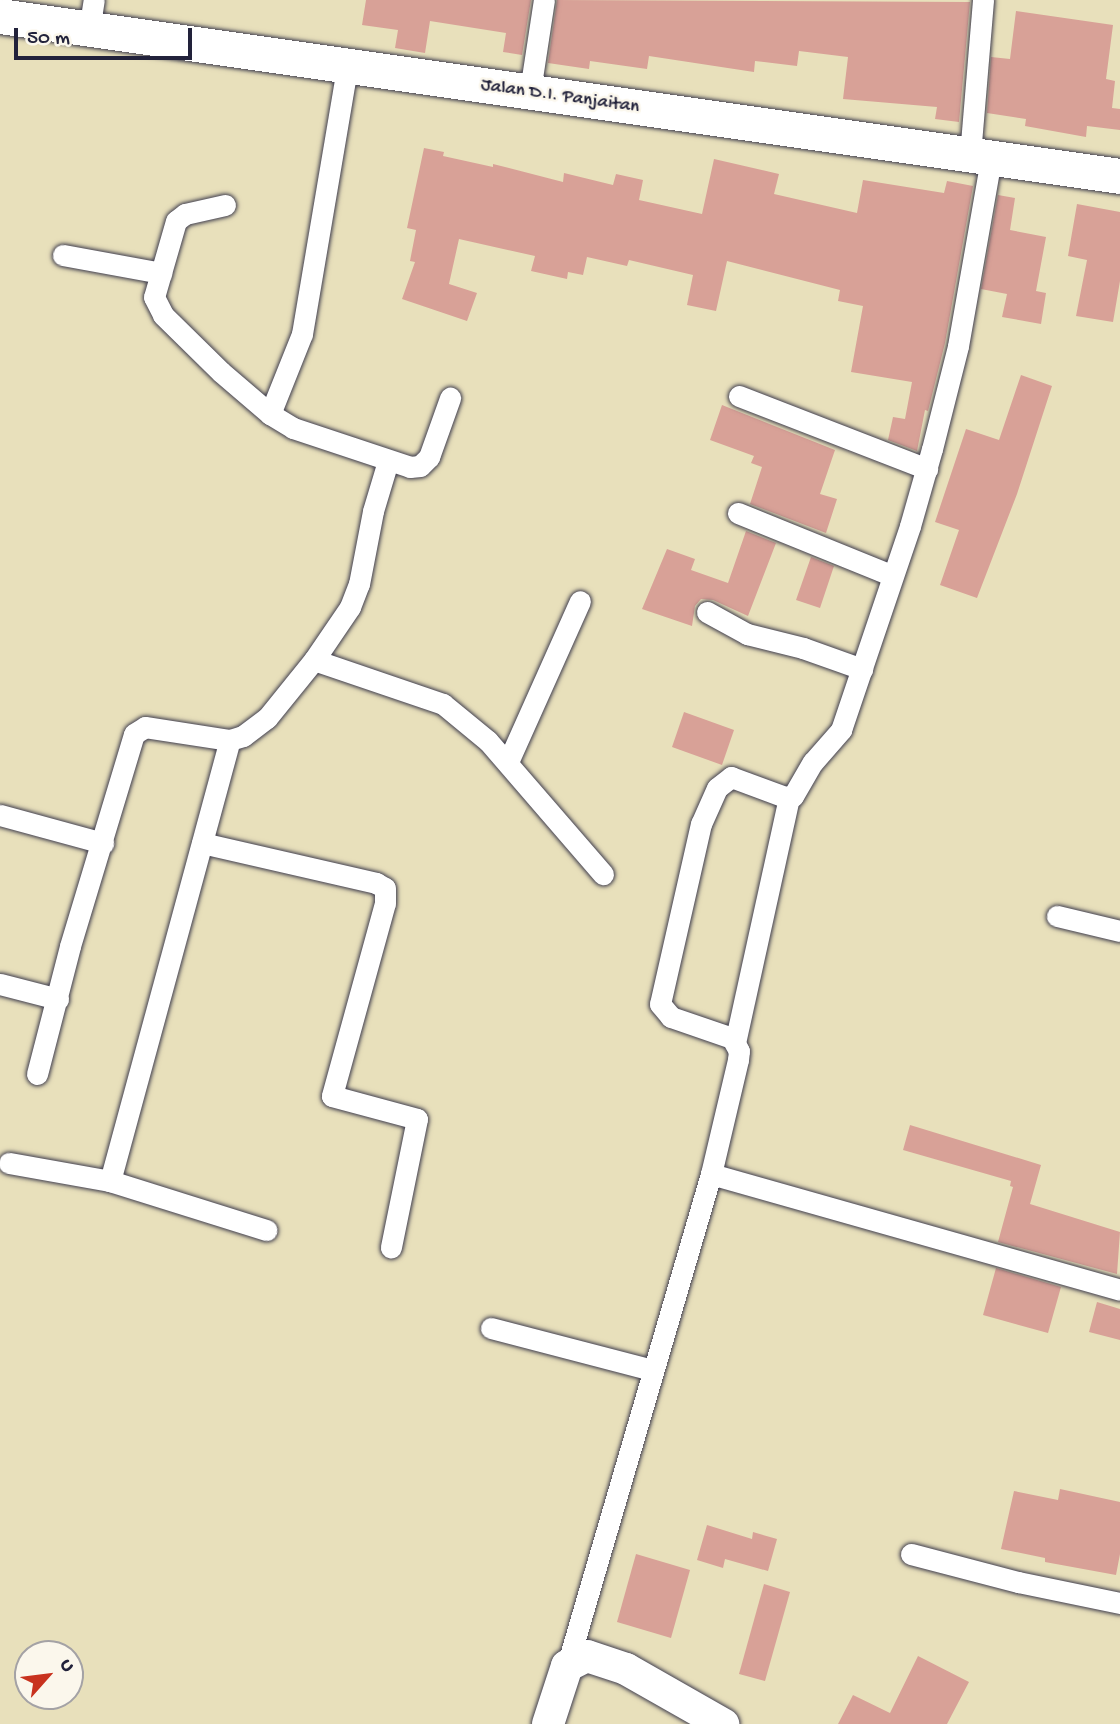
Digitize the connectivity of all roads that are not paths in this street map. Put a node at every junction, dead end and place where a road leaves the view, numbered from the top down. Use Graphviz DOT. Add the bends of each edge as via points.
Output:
graph roads {
  1 [pos="544,0"];
  2 [pos="983,0"];
  3 [pos="92,15"];
  4 [pos="0,16"];
  5 [pos="347,67"];
  6 [pos="530,91"];
  7 [pos="981,156"];
  8 [pos="1120,176"];
  9 [pos="225,205"];
  10 [pos="63,255"];
  11 [pos="161,273"];
  12 [pos="739,396"];
  13 [pos="450,398"];
  14 [pos="270,414"];
  15 [pos="388,461"];
  16 [pos="927,469"];
  17 [pos="738,513"];
  18 [pos="892,576"];
  19 [pos="580,601"];
  20 [pos="707,612"];
  21 [pos="314,660"];
  22 [pos="862,669"];
  23 [pos="230,740"];
  24 [pos="508,762"];
  25 [pos="789,797"];
  26 [pos="0,815"];
  27 [pos="103,843"];
  28 [pos="202,843"];
  29 [pos="603,874"];
  30 [pos="1057,916"];
  31 [pos="1120,931"];
  32 [pos="0,984"];
  33 [pos="58,999"];
  34 [pos="735,1043"];
  35 [pos="37,1074"];
  36 [pos="9,1163"];
  37 [pos="711,1174"];
  38 [pos="110,1181"];
  39 [pos="266,1230"];
  40 [pos="391,1247"];
  41 [pos="1120,1290"];
  42 [pos="491,1328"];
  43 [pos="652,1370"];
  44 [pos="911,1554"];
  45 [pos="1120,1603"];
  46 [pos="567,1666"];
  47 [pos="548,1724"];
  48 [pos="723,1724"];
  1 -- 6 [label="street"];
  2 -- 7 [label="street"];
  3 -- 4 [label="main road, Jalan D.I. Panjaitan"];
  3 -- 5 [label="main road, Jalan D.I. Panjaitan"];
  5 -- 6 [label="main road, Jalan D.I. Panjaitan"];
  5 -- 14 [label="street" via="302,334"];
  6 -- 7 [label="main road, Jalan D.I. Panjaitan"];
  7 -- 8 [label="main road, Jalan D.I. Panjaitan"];
  7 -- 16 [label="street" via="958,346"];
  9 -- 11 [label="street" via="185,214 176,221"];
  10 -- 11 [label="street"];
  11 -- 14 [label="street" via="154,297 158,309"];
  12 -- 16 [label="street"];
  13 -- 15 [label="street" via="433,450 424,462 410,467"];
  14 -- 15 [label="street" via="312,437"];
  15 -- 21 [label="street" via="359,584 350,607"];
  16 -- 18 [label="street"];
  17 -- 18 [label="street"];
  18 -- 22 [label="street"];
  19 -- 24 [label="street"];
  20 -- 22 [label="street" via="747,634"];
  21 -- 23 [label="street" via="267,718"];
  21 -- 24 [label="street" via="443,704"];
  22 -- 25 [label="street" via="841,730"];
  23 -- 27 [label="street" via="145,727 137,730"];
  23 -- 28 [label="street"];
  24 -- 29 [label="street"];
  25 -- 34 [label="street"];
  25 -- 34 [label="street" via="735,777 723,781 709,800 660,1000 671,1017 726,1035"];
  26 -- 27 [label="street"];
  27 -- 33 [label="street"];
  28 -- 38 [label="street"];
  28 -- 40 [label="street" via="385,888 332,1096 417,1119"];
  30 -- 31 [label="street"];
  32 -- 33 [label="street"];
  33 -- 35 [label="street"];
  34 -- 37 [label="street" via="739,1051 734,1084"];
  36 -- 38 [label="street"];
  37 -- 41 [label="street"];
  37 -- 43 [label="street"];
  38 -- 39 [label="street"];
  42 -- 43 [label="street"];
  43 -- 46 [label="street"];
  44 -- 45 [label="street"];
  46 -- 47 [label="street"];
  46 -- 48 [label="street" via="587,1656 608,1661"];
}
